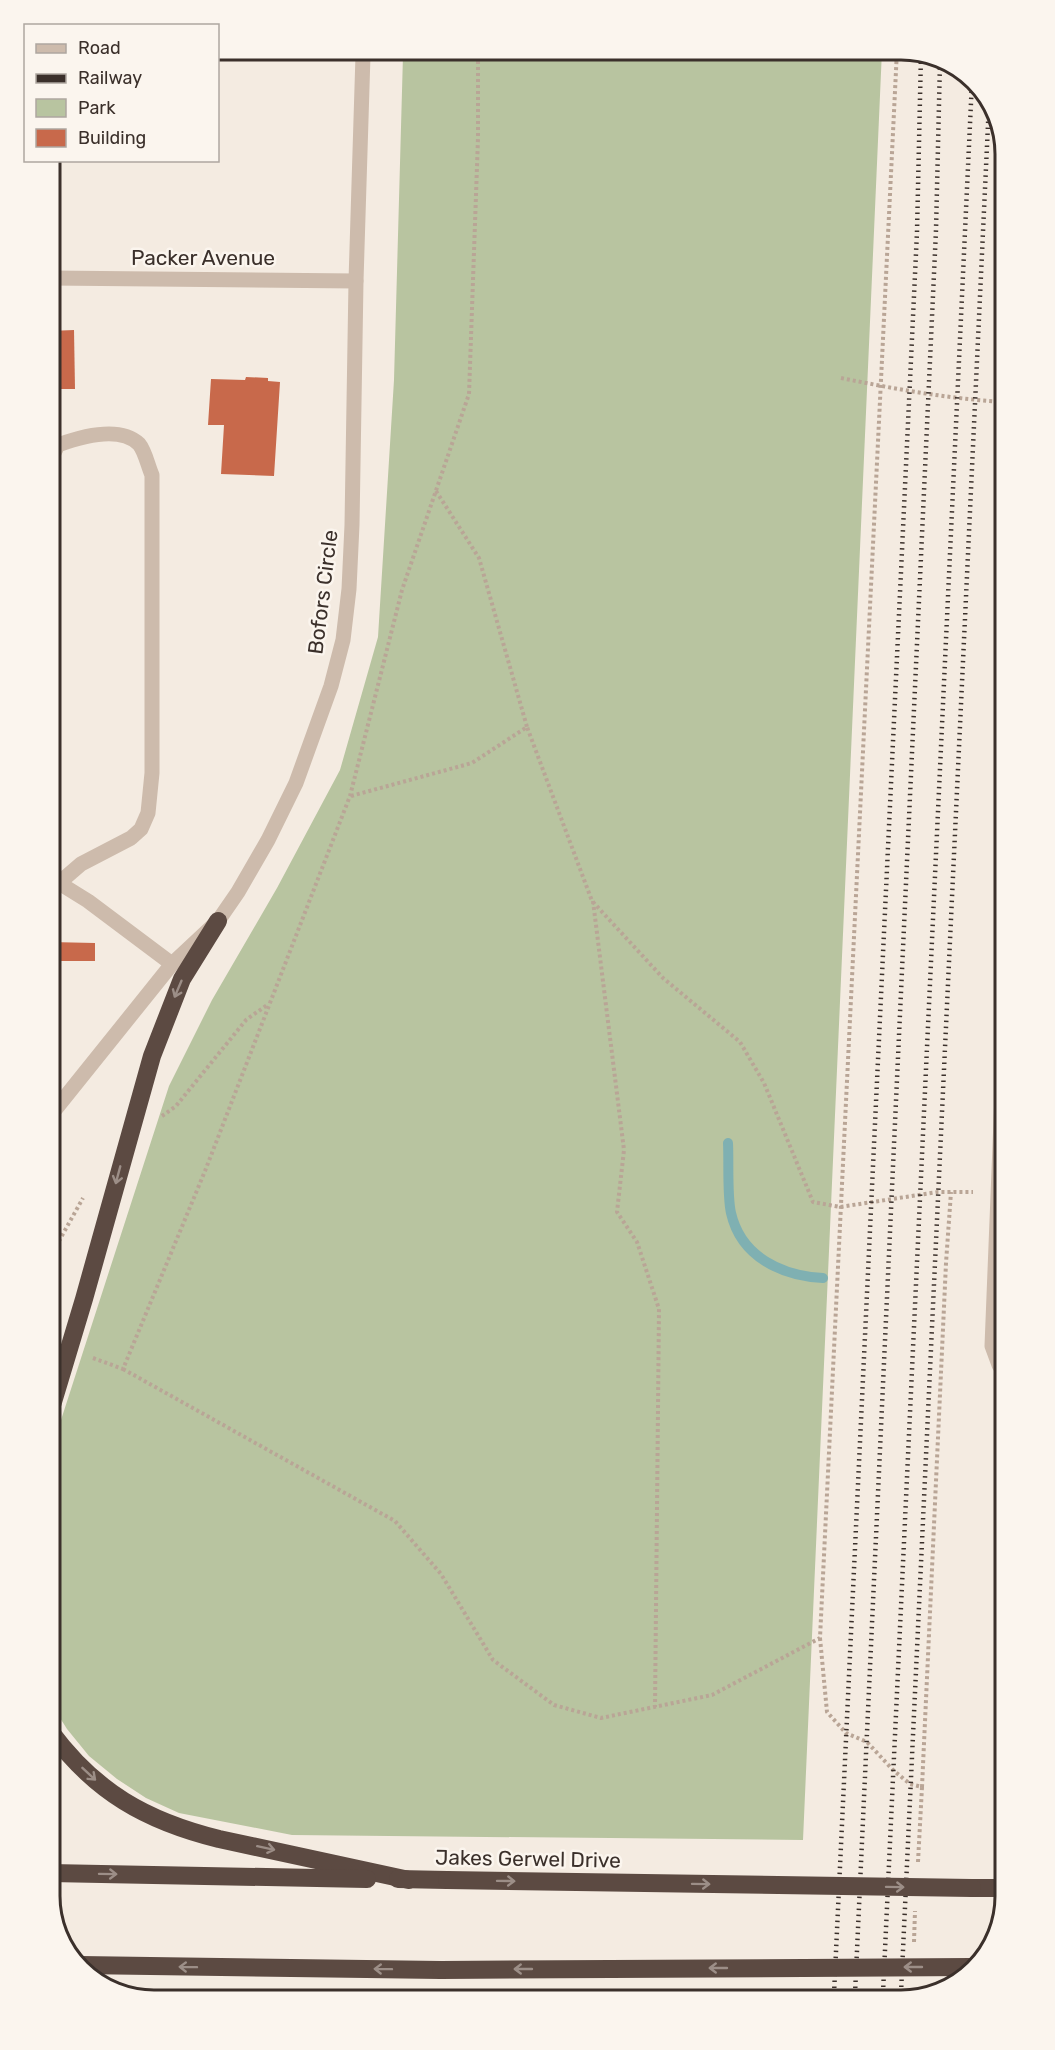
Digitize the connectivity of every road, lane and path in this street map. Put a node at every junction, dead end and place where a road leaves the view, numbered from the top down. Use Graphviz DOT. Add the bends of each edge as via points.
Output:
graph roads {
  1 [pos="363,60"];
  2 [pos="896,60"];
  3 [pos="60,278"];
  4 [pos="356,281"];
  5 [pos="841,378"];
  6 [pos="880,386"];
  7 [pos="995,401"];
  8 [pos="60,444"];
  9 [pos="436,491"];
  10 [pos="527,728"];
  11 [pos="350,796"];
  12 [pos="60,877"];
  13 [pos="60,885"];
  14 [pos="592,901"];
  15 [pos="219,921"];
  16 [pos="172,964"];
  17 [pos="60,1104"];
  18 [pos="951,1192"];
  19 [pos="995,1192"];
  20 [pos="840,1207"];
  21 [pos="995,1288"];
  22 [pos="995,1354"];
  23 [pos="123,1369"];
  24 [pos="60,1378"];
  25 [pos="820,1638"];
  26 [pos="655,1707"];
  27 [pos="60,1744"];
  28 [pos="60,1873"];
  29 [pos="409,1880"];
  30 [pos="995,1888"];
  31 [pos="90,1965"];
  32 [pos="963,1967"];
  1 -- 4 [label="street, Bofors Circle"];
  2 -- 6 [label="path"];
  3 -- 4 [label="street, Packer Avenue"];
  4 -- 15 [label="street, Bofors Circle" via="352,525 343,640 296,783 268,840"];
  5 -- 6 [label="path"];
  6 -- 7 [label="path"];
  6 -- 20 [label="path"];
  8 -- 12 [label="street" via="81,436 118,434 139,445 152,475 152,773 148,813 141,829"];
  9 -- 10 [label="path" via="479,558"];
  10 -- 11 [label="path" via="472,763"];
  10 -- 14 [label="path"];
  13 -- 16 [label="street"];
  14 -- 20 [label="path" via="663,978 740,1042 764,1083 813,1202"];
  14 -- 26 [label="path" via="624,1150 617,1212 637,1242 659,1309"];
  15 -- 16 [label="street, Bofors Circle"];
  15 -- 24 [label="highway, one-way" via="182,979 156,1046"];
  16 -- 17 [label="street, Bofors Circle"];
  18 -- 19 [label="path"];
  18 -- 20 [label="path"];
  18 -- 25 [label="path" via="922,1787 910,1784 892,1770 867,1742 846,1733 827,1712"];
  20 -- 25 [label="path"];
  21 -- 22 [label="street"];
  23 -- 26 [label="path" via="395,1521 441,1574 493,1660 554,1705 601,1718"];
  25 -- 26 [label="path" via="712,1695"];
  27 -- 29 [label="highway, one-way" via="105,1789 155,1819 219,1839"];
  28 -- 29 [label="highway, Jakes Gerwel Drive, one-way"];
  29 -- 30 [label="highway, Jakes Gerwel Drive, one-way, bridge"];
  32 -- 31 [label="highway, one-way, bridge" via="441,1970"];
}
